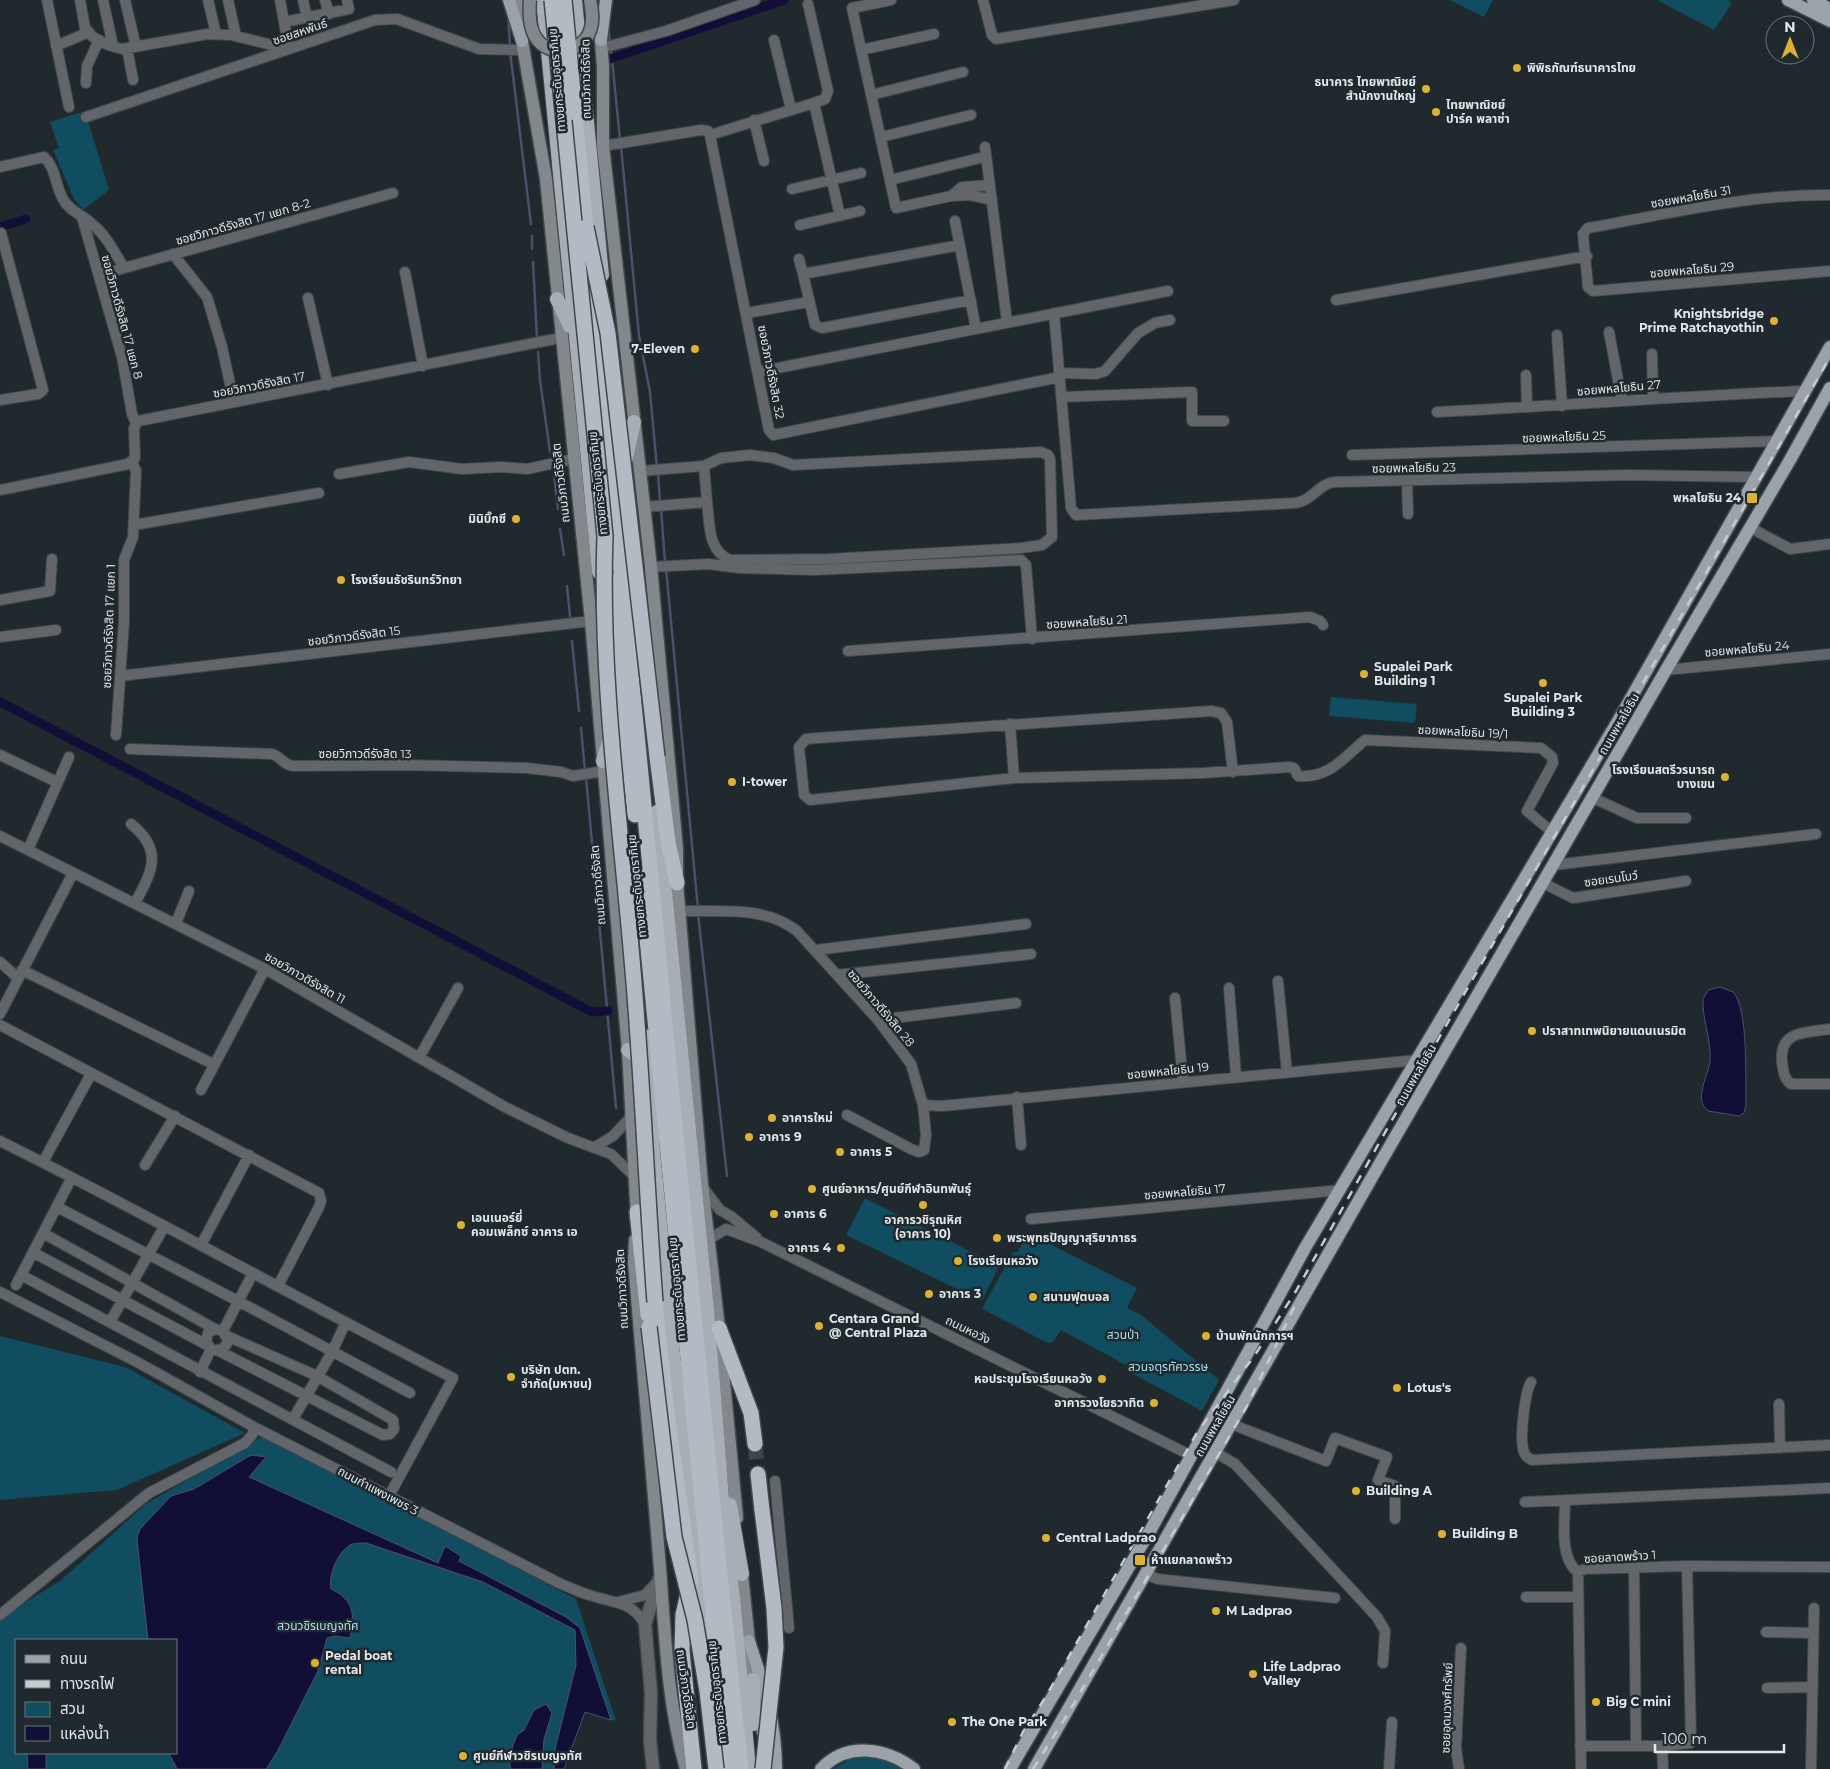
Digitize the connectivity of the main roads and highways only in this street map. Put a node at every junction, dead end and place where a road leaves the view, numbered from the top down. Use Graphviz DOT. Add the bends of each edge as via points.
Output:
graph roads {
  1 [pos="510,0"];
  2 [pos="520,0"];
  3 [pos="530,0"];
  4 [pos="543,0"];
  5 [pos="552,0"];
  6 [pos="564,0"];
  7 [pos="575,0"];
  8 [pos="590,0"];
  9 [pos="595,0"];
  10 [pos="606,0"];
  11 [pos="1788,0"];
  12 [pos="1812,0"];
  13 [pos="1830,9"];
  14 [pos="1830,21"];
  15 [pos="602,44"];
  16 [pos="517,48"];
  17 [pos="586,227"];
  18 [pos="557,300"];
  19 [pos="575,336"];
  20 [pos="1830,346"];
  21 [pos="1830,361"];
  22 [pos="1830,376"];
  23 [pos="1826,399"];
  24 [pos="1797,404"];
  25 [pos="634,422"];
  26 [pos="622,475"];
  27 [pos="605,536"];
  28 [pos="1650,664"];
  29 [pos="1666,670"];
  30 [pos="615,726"];
  31 [pos="600,769"];
  32 [pos="677,883"];
  33 [pos="628,1050"];
  34 [pos="648,1063"];
  35 [pos="1366,1148"];
  36 [pos="1383,1158"];
  37 [pos="637,1212"];
  38 [pos="1327,1213"];
  39 [pos="1346,1224"];
  40 [pos="719,1328"];
  41 [pos="713,1405"];
  42 [pos="755,1444"];
  43 [pos="758,1474"];
  44 [pos="697,1557"];
  45 [pos="742,1574"];
  46 [pos="749,1641"];
  47 [pos="753,1680"];
  48 [pos="762,1722"];
  49 [pos="913,1768"];
  50 [pos="686,1769"];
  51 [pos="694,1769"];
  52 [pos="710,1769"];
  53 [pos="718,1769"];
  54 [pos="728,1769"];
  55 [pos="741,1769"];
  56 [pos="749,1769"];
  57 [pos="757,1769"];
  58 [pos="765,1769"];
  59 [pos="775,1769"];
  60 [pos="822,1769"];
  61 [pos="1010,1769"];
  62 [pos="1034,1769"];
  1 -- 16 [label="main road"];
  2 -- 16 [label="main road, ถนนวิภาวดีรังสิต"];
  3 -- 8 [label="main road, bridge" via="530,22 536,39 554,51 566,51 579,45 590,32"];
  4 -- 19 [label="highway, ถนนวิภาวดีรังสิต"];
  5 -- 27 [label="highway, ทางยกระดับอุตราภิมุข, bridge"];
  6 -- 17 [label="highway, ทางยกระดับอุตราภิมุข, bridge"];
  7 -- 26 [label="highway, ถนนวิภาวดีรังสิต"];
  9 -- 15 [label="main road, ถนนวิภาวดีรังสิต"];
  10 -- 15 [label="main road"];
  11 -- 14 [label="main road"];
  12 -- 13 [label="main road"];
  15 -- 25 [label="main road, ถนนวิภาวดีรังสิต" via="603,146"];
  16 -- 18 [label="main road, ถนนวิภาวดีรังสิต" via="546,179"];
  17 -- 32 [label="highway, bridge" via="608,333 657,757"];
  17 -- 55 [label="highway, ทางยกระดับอุตราภิมุข, bridge"];
  18 -- 19 [label="highway"];
  18 -- 31 [label="main road, ถนนวิภาวดีรังสิต" via="591,621"];
  19 -- 30 [label="highway, ถนนวิภาวดีรังสิต"];
  20 -- 24 [label="main road, ถนนพหลโยธิน"];
  21 -- 24 [label="main road, ถนนพหลโยธิน" via="1812,390"];
  22 -- 23 [label="main road, ถนนพหลโยธิน"];
  23 -- 29 [label="main road, ถนนพหลโยธิน"];
  24 -- 28 [label="main road, ถนนพหลโยธิน"];
  25 -- 26 [label="highway"];
  25 -- 32 [label="main road, ถนนวิภาวดีรังสิต" via="651,567"];
  26 -- 41 [label="highway, ถนนวิภาวดีรังสิต" via="697,1210"];
  27 -- 51 [label="highway, bridge" via="604,610 609,707 631,948 655,1302 691,1580 682,1615 682,1651"];
  27 -- 54 [label="highway, ทางยกระดับอุตราภิมุข, bridge"];
  28 -- 29 [label="main road"];
  28 -- 35 [label="main road, ถนนพหลโยธิน"];
  29 -- 36 [label="main road, ถนนพหลโยธิน"];
  30 -- 31 [label="highway"];
  30 -- 34 [label="highway, ถนนวิภาวดีรังสิต"];
  31 -- 33 [label="main road, ถนนวิภาวดีรังสิต"];
  32 -- 40 [label="main road, ถนนวิภาวดีรังสิต" via="702,1184"];
  33 -- 34 [label="highway"];
  33 -- 37 [label="main road, ถนนวิภาวดีรังสิต"];
  34 -- 44 [label="highway, ถนนวิภาวดีรังสิต" via="653,1152 673,1355"];
  35 -- 36 [label="main road"];
  35 -- 38 [label="main road, ถนนพหลโยธิน"];
  36 -- 39 [label="main road, ถนนพหลโยธิน"];
  37 -- 50 [label="main road, ถนนวิภาวดีรังสิต" via="634,1262 661,1572 663,1631 674,1715"];
  37 -- 53 [label="highway, bridge" via="674,1537 695,1620"];
  38 -- 39 [label="main road"];
  38 -- 61 [label="main road, ถนนพหลโยธิน" via="1150,1531"];
  39 -- 62 [label="main road, ถนนพหลโยธิน"];
  40 -- 42 [label="highway" via="747,1399"];
  40 -- 45 [label="main road, ถนนวิภาวดีรังสิต"];
  41 -- 45 [label="highway"];
  41 -- 56 [label="highway, ถนนวิภาวดีรังสิต"];
  43 -- 58 [label="highway, bridge" via="776,1647"];
  44 -- 52 [label="highway" via="695,1584"];
  44 -- 53 [label="highway, ถนนวิภาวดีรังสิต"];
  45 -- 46 [label="main road, ถนนวิภาวดีรังสิต"];
  46 -- 47 [label="main road, ถนนวิภาวดีรังสิต"];
  46 -- 59 [label="main road" via="766,1691 776,1737"];
  47 -- 48 [label="main road, ถนนวิภาวดีรังสิต"];
  47 -- 57 [label="highway"];
  48 -- 58 [label="main road, ถนนวิภาวดีรังสิต"];
  48 -- 59 [label="main road"];
  49 -- 60 [label="main road" via="884,1752 864,1750 842,1755"];
}
